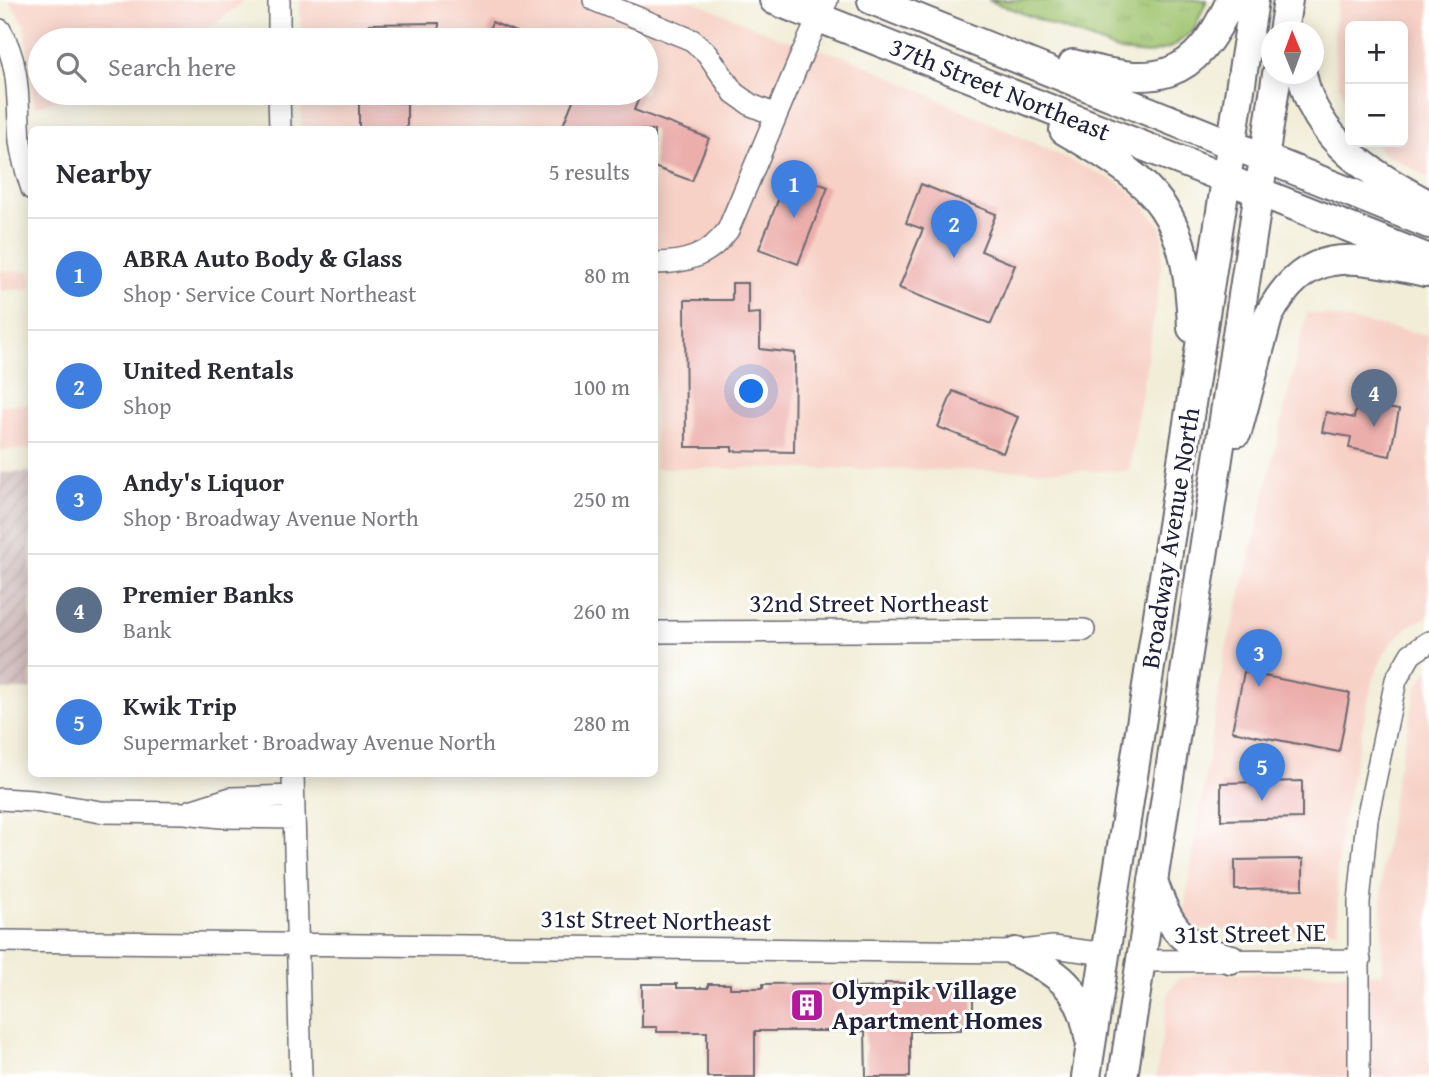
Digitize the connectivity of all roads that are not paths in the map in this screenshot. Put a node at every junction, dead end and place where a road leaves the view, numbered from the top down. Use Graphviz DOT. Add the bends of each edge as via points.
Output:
graph roads {
  1 [pos="279,0"];
  2 [pos="594,0"];
  3 [pos="774,0"];
  4 [pos="872,0"];
  5 [pos="1231,0"];
  6 [pos="1254,0"];
  7 [pos="1288,0"];
  8 [pos="1303,0"];
  9 [pos="823,9"];
  10 [pos="1285,21"];
  11 [pos="1301,21"];
  12 [pos="941,27"];
  13 [pos="279,28"];
  14 [pos="0,30"];
  15 [pos="938,64"];
  16 [pos="1275,84"];
  17 [pos="1305,84"];
  18 [pos="279,105"];
  19 [pos="776,115"];
  20 [pos="280,126"];
  21 [pos="1232,144"];
  22 [pos="1264,157"];
  23 [pos="28,172"];
  24 [pos="1227,178"];
  25 [pos="1259,190"];
  26 [pos="1429,205"];
  27 [pos="1429,224"];
  28 [pos="1429,259"];
  29 [pos="658,263"];
  30 [pos="1429,273"];
  31 [pos="1195,383"];
  32 [pos="1201,559"];
  33 [pos="1084,630"];
  34 [pos="658,632"];
  35 [pos="1429,642"];
  36 [pos="293,777"];
  37 [pos="293,796"];
  38 [pos="0,799"];
  39 [pos="185,813"];
  40 [pos="294,818"];
  41 [pos="1153,879"];
  42 [pos="1113,905"];
  43 [pos="0,941"];
  44 [pos="298,944"];
  45 [pos="1015,952"];
  46 [pos="1105,954"];
  47 [pos="1231,959"];
  48 [pos="1360,960"];
  49 [pos="1140,961"];
  50 [pos="1133,1013"];
  51 [pos="1090,1049"];
  52 [pos="300,1077"];
  53 [pos="1086,1077"];
  54 [pos="1124,1077"];
  55 [pos="1359,1077"];
  1 -- 13 [label="street"];
  2 -- 19 [label="street" via="692,40 734,93"];
  3 -- 9 [label="main road, 37th Street Northeast"];
  4 -- 12 [label="main road, 37th Street Northeast"];
  5 -- 12 [label="main road" via="1221,23 1199,52 1176,70 1146,77 1101,72"];
  6 -- 21 [label="main road, Broadway Avenue North"];
  7 -- 10 [label="main road"];
  8 -- 11 [label="main road"];
  9 -- 15 [label="main road, 37th Street Northeast"];
  9 -- 19 [label="street"];
  12 -- 21 [label="main road, 37th Street Northeast"];
  14 -- 23 [label="street" via="13,58"];
  15 -- 24 [label="main road, 37th Street Northeast"];
  15 -- 31 [label="main road" via="1099,150 1159,200 1172,221 1185,264"];
  16 -- 22 [label="main road, Broadway Avenue North"];
  17 -- 26 [label="main road" via="1320,121 1341,147 1378,176"];
  18 -- 20 [label="street"];
  19 -- 29 [label="street" via="738,211 720,240 691,259"];
  21 -- 22 [label="main road, 37th Street Northeast"];
  21 -- 24 [label="main road, Broadway Avenue North"];
  22 -- 25 [label="main road, Broadway Avenue North"];
  22 -- 27 [label="main road, 37th Street Northeast"];
  24 -- 25 [label="main road, 37th Street Northeast"];
  24 -- 31 [label="main road, Broadway Avenue North"];
  25 -- 28 [label="main road, 37th Street Northeast"];
  25 -- 32 [label="main road, Broadway Avenue North"];
  30 -- 32 [label="main road" via="1374,261 1335,261 1306,271 1285,289 1261,338"];
  31 -- 42 [label="main road, Broadway Avenue North"];
  32 -- 41 [label="main road, Broadway Avenue North"];
  33 -- 34 [label="street, 32nd Street Northeast"];
  35 -- 48 [label="street" via="1411,654 1396,680 1363,849"];
  36 -- 37 [label="street"];
  37 -- 39 [label="street" via="231,799"];
  37 -- 40 [label="street"];
  38 -- 39 [label="street" via="101,813"];
  39 -- 40 [label="street"];
  40 -- 44 [label="street"];
  41 -- 47 [label="main road" via="1169,919 1182,936 1202,950"];
  41 -- 49 [label="main road, Broadway Avenue North"];
  42 -- 46 [label="main road, Broadway Avenue North"];
  42 -- 49 [label="main road" via="1124,942"];
  43 -- 44 [label="street, 31st Street Northeast"];
  44 -- 45 [label="street, 31st Street Northeast"];
  44 -- 52 [label="street"];
  45 -- 46 [label="street, 31st Street Northeast" via="1053,947"];
  45 -- 51 [label="main road" via="1061,977 1073,991"];
  46 -- 50 [label="main road" via="1120,974"];
  46 -- 51 [label="main road, Broadway Avenue North"];
  47 -- 48 [label="street, 31st Street NE"];
  47 -- 49 [label="street, 31st Street NE"];
  48 -- 55 [label="street"];
  49 -- 50 [label="main road, Broadway Avenue North"];
  50 -- 54 [label="main road, Broadway Avenue North"];
  51 -- 53 [label="main road, Broadway Avenue North"];
}
